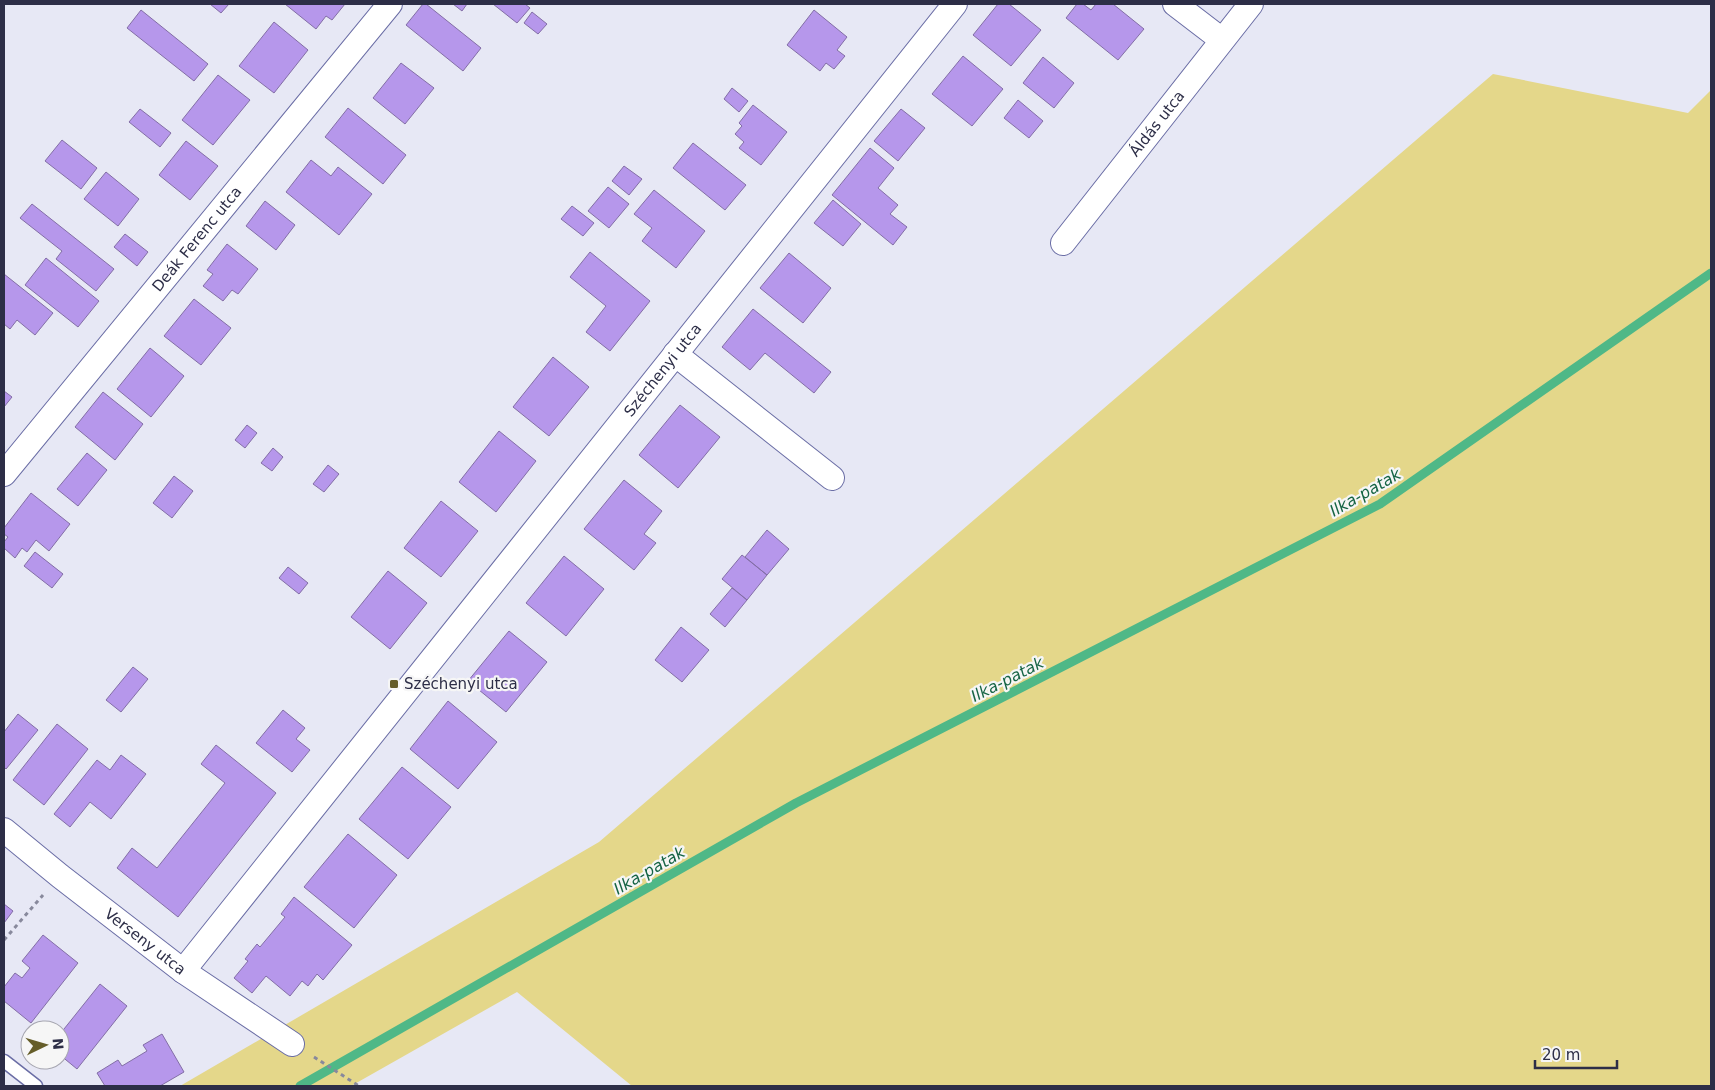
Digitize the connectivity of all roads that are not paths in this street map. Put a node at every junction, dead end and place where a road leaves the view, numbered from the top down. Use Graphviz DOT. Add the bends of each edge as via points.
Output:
graph roads {
  1 [pos="390,4"];
  2 [pos="955,4"];
  3 [pos="1175,4"];
  4 [pos="1251,4"];
  5 [pos="1222,40"];
  6 [pos="1063,243"];
  7 [pos="675,354"];
  8 [pos="4,474"];
  9 [pos="832,478"];
  10 [pos="4,830"];
  11 [pos="183,970"];
  12 [pos="292,1044"];
  13 [pos="4,1061"];
  14 [pos="36,1086"];
  1 -- 8 [label="street, Deák Ferenc utca"];
  2 -- 7 [label="street, Széchenyi utca"];
  3 -- 5 [label="street"];
  4 -- 5 [label="street, Áldás utca"];
  5 -- 6 [label="street, Áldás utca"];
  7 -- 9 [label="street"];
  7 -- 11 [label="street, Széchenyi utca"];
  10 -- 11 [label="street, Verseny utca"];
  11 -- 12 [label="street, Verseny utca"];
  13 -- 14 [label="lane"];
}
